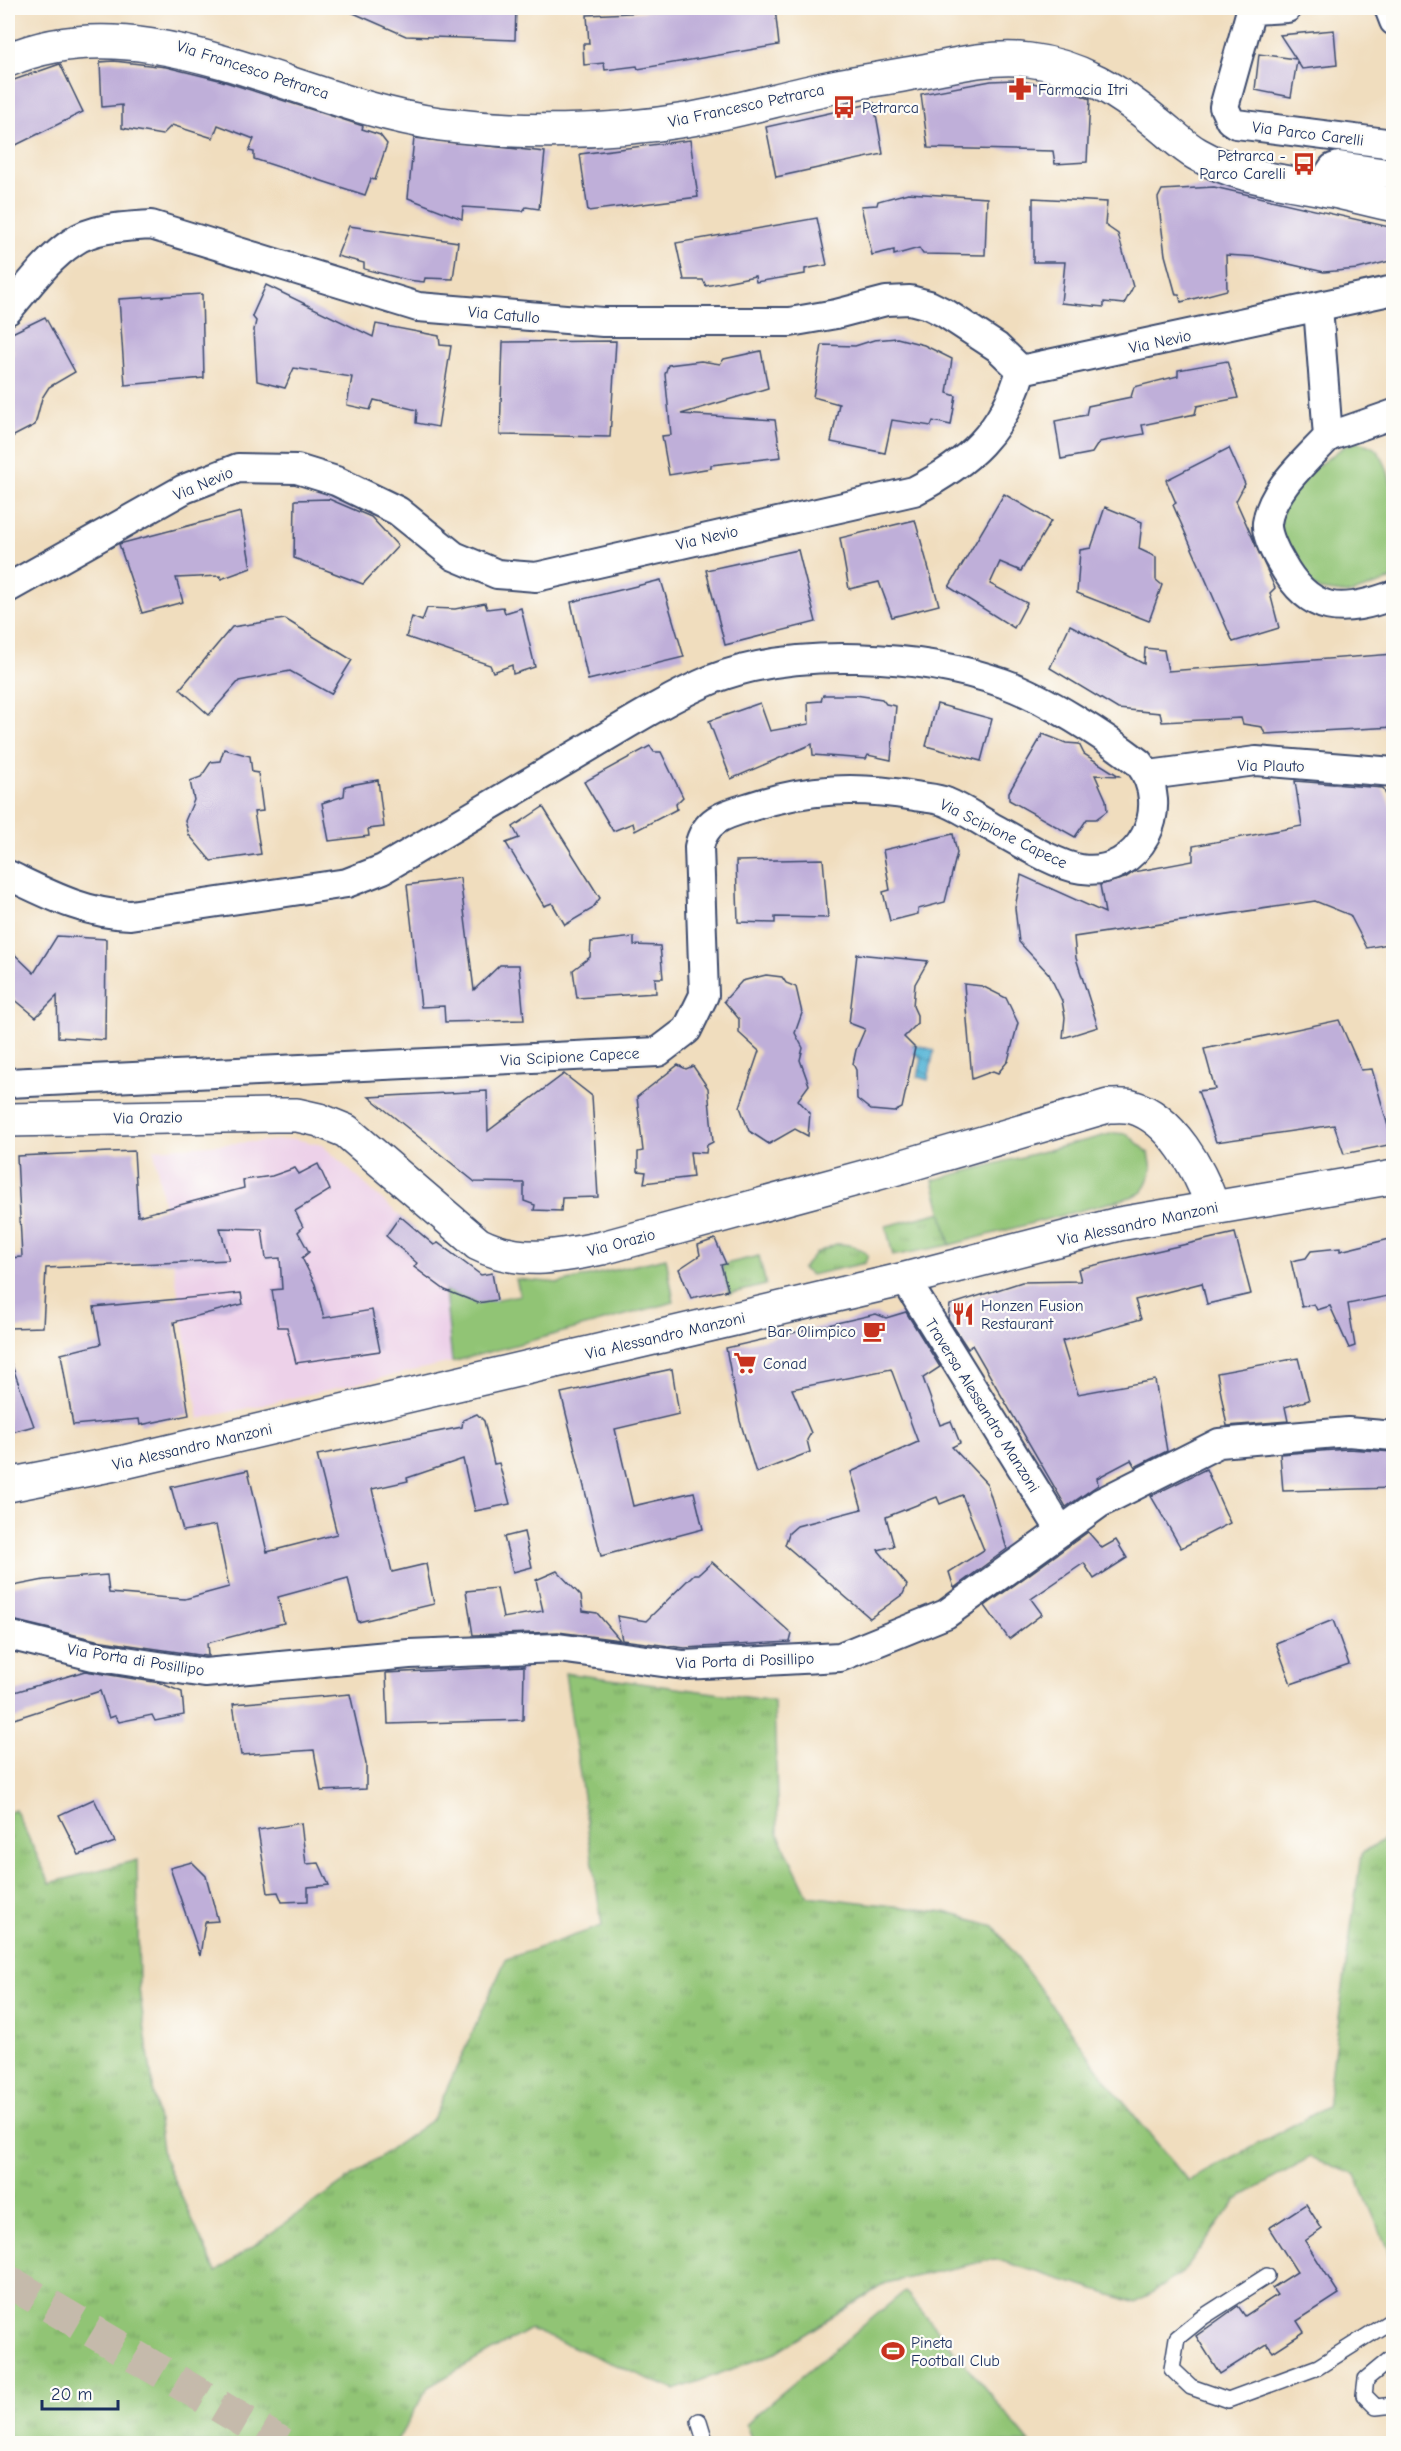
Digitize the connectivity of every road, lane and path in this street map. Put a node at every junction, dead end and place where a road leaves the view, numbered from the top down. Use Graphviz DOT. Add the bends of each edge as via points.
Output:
graph roads {
  1 [pos="1287,8"];
  2 [pos="1389,8"];
  3 [pos="1394,21"];
  4 [pos="8,60"];
  5 [pos="1394,144"];
  6 [pos="1394,174"];
  7 [pos="1329,190"];
  8 [pos="1394,205"];
  9 [pos="1394,290"];
  10 [pos="1318,307"];
  11 [pos="8,310"];
  12 [pos="1021,370"];
  13 [pos="1393,418"];
  14 [pos="1328,437"];
  15 [pos="8,588"];
  16 [pos="1394,595"];
  17 [pos="1394,772"];
  18 [pos="1149,775"];
  19 [pos="8,875"];
  20 [pos="8,1083"];
  21 [pos="8,1120"];
  22 [pos="1394,1177"];
  23 [pos="1213,1207"];
  24 [pos="905,1279"];
  25 [pos="1394,1436"];
  26 [pos="8,1485"];
  27 [pos="1061,1531"];
  28 [pos="8,1635"];
  29 [pos="1267,2276"];
  30 [pos="1394,2319"];
  31 [pos="1394,2356"];
  32 [pos="1394,2405"];
  33 [pos="699,2421"];
  34 [pos="706,2444"];
  1 -- 5 [label="street, Via Parco Carelli" via="1253,10 1250,15 1224,107 1230,120 1236,124"];
  2 -- 3 [label="street"];
  4 -- 7 [label="street, Via Francesco Petrarca" via="78,35 146,36 224,57 384,112 448,124 562,129 686,120 952,64 1028,60 1063,67 1097,80 1128,98 1196,153 1225,166"];
  6 -- 7 [label="street, Via Parco Carelli" via="1339,166 1329,174"];
  7 -- 8 [label="street, Via Francesco Petrarca"];
  9 -- 10 [label="street, Via Nevio"];
  10 -- 12 [label="street, Via Nevio"];
  10 -- 14 [label="street"];
  11 -- 12 [label="street, Via Catullo" via="74,241 112,228 151,225 418,307 603,322 790,322 886,301 910,300 945,313 997,347"];
  12 -- 15 [label="street, Via Nevio" via="1007,408 985,442 949,472 914,491 536,577 497,574 454,555 398,511 336,481 297,469 238,468 184,489"];
  13 -- 14 [label="street"];
  14 -- 16 [label="street" via="1277,497 1267,524 1275,552 1291,581 1307,596 1326,605 1361,607"];
  17 -- 18 [label="street, Via Plauto" via="1256,761"];
  18 -- 19 [label="street" via="1127,753 1052,707 1004,684 936,665 836,657 770,665 714,679 641,716 383,868 347,883 110,915 75,906"];
  18 -- 20 [label="street, Via Scipione Capece" via="1156,802 1152,822 1137,849 1101,869 1071,866 945,801 895,793 848,789 790,794 713,821 702,833 699,847 704,995 687,1030 658,1052"];
  21 -- 23 [label="street, Via Orazio" via="297,1115 319,1120 346,1131 477,1244 498,1254 529,1257 557,1257 602,1248 1108,1106 1132,1107 1159,1121 1191,1158"];
  22 -- 23 [label="street, Via Alessandro Manzoni"];
  23 -- 24 [label="street, Via Alessandro Manzoni" via="1119,1224"];
  24 -- 26 [label="street, Via Alessandro Manzoni" via="120,1463"];
  24 -- 27 [label="street, Traversa Alessandro Manzoni"];
  25 -- 27 [label="street, Via Porta di Posillipo" via="1348,1432 1219,1443 1100,1503"];
  27 -- 28 [label="street, Via Porta di Posillipo" via="946,1614 840,1657 684,1665 558,1648 409,1654 205,1673 93,1656"];
  29 -- 30 [label="lane" via="1177,2338 1172,2368 1191,2388 1228,2400 1260,2390 1318,2367"];
  31 -- 32 [label="lane" via="1366,2379 1364,2395 1376,2408"];
  33 -- 34 [label="lane"];
}
